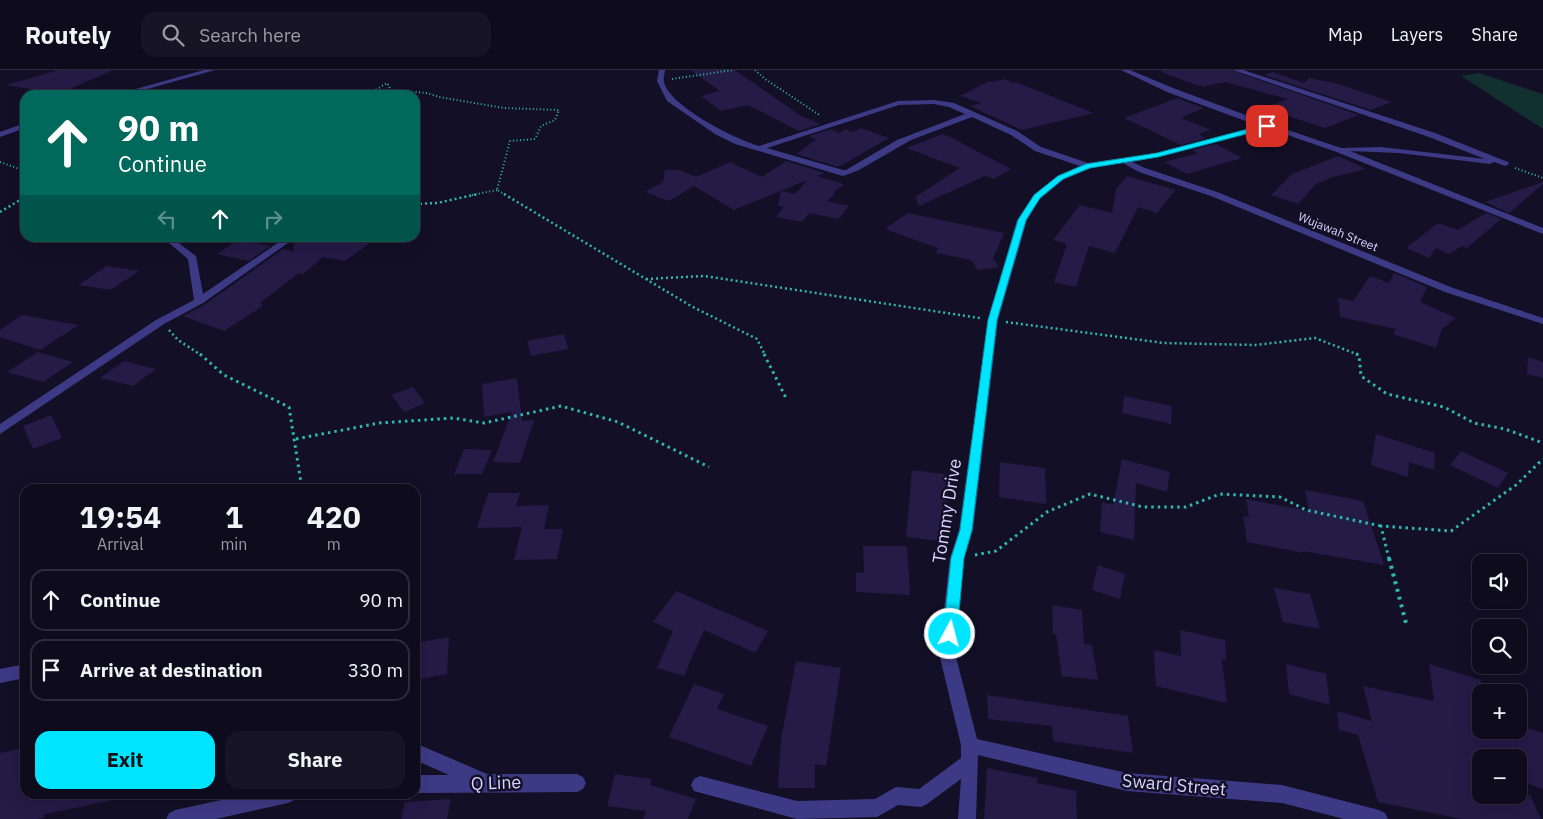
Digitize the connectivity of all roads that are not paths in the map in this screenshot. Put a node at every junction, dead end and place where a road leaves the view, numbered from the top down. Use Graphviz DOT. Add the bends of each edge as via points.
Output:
graph roads {
  1 [pos="212,70"];
  2 [pos="662,70"];
  3 [pos="1124,70"];
  4 [pos="1236,70"];
  5 [pos="137,90"];
  6 [pos="972,114"];
  7 [pos="1267,126"];
  8 [pos="20,127"];
  9 [pos="0,135"];
  10 [pos="759,148"];
  11 [pos="1337,149"];
  12 [pos="1126,161"];
  13 [pos="1088,166"];
  14 [pos="1543,231"];
  15 [pos="173,242"];
  16 [pos="284,242"];
  17 [pos="199,301"];
  18 [pos="1543,321"];
  19 [pos="0,430"];
  20 [pos="20,672"];
  21 [pos="0,676"];
  22 [pos="420,753"];
  23 [pos="970,754"];
  24 [pos="420,784"];
  25 [pos="489,784"];
  26 [pos="577,784"];
  27 [pos="700,785"];
  28 [pos="265,799"];
  29 [pos="175,819"];
  30 [pos="967,819"];
  31 [pos="1379,819"];
  1 -- 5 [label="street"];
  2 -- 10 [label="street" via="660,81 670,99 718,132"];
  3 -- 7 [label="street"];
  4 -- 11 [label="street" via="1441,138 1505,164 1429,153"];
  6 -- 10 [label="street" via="941,103 898,103"];
  6 -- 10 [label="street" via="901,142 847,172"];
  6 -- 13 [label="street" via="1014,133 1038,149"];
  7 -- 11 [label="street"];
  7 -- 12 [label="street"];
  8 -- 9 [label="street"];
  11 -- 14 [label="street"];
  12 -- 13 [label="street"];
  12 -- 18 [label="street, Wujawah Street" via="1449,290"];
  13 -- 23 [label="street, Tommy Drive" via="1060,178 1037,197 1022,220 992,320 966,530 957,558 947,653"];
  15 -- 17 [label="street" via="193,258"];
  16 -- 17 [label="street"];
  17 -- 19 [label="street" via="160,322"];
  20 -- 21 [label="street"];
  22 -- 25 [label="street"];
  23 -- 27 [label="street" via="921,798 896,796 877,808 797,810"];
  23 -- 30 [label="street, Tommy Drive"];
  23 -- 31 [label="street, Sward Street" via="1127,782 1282,794"];
  24 -- 25 [label="street, Q Line"];
  25 -- 26 [label="street, Q Line" via="524,781"];
  28 -- 29 [label="street"];
}
